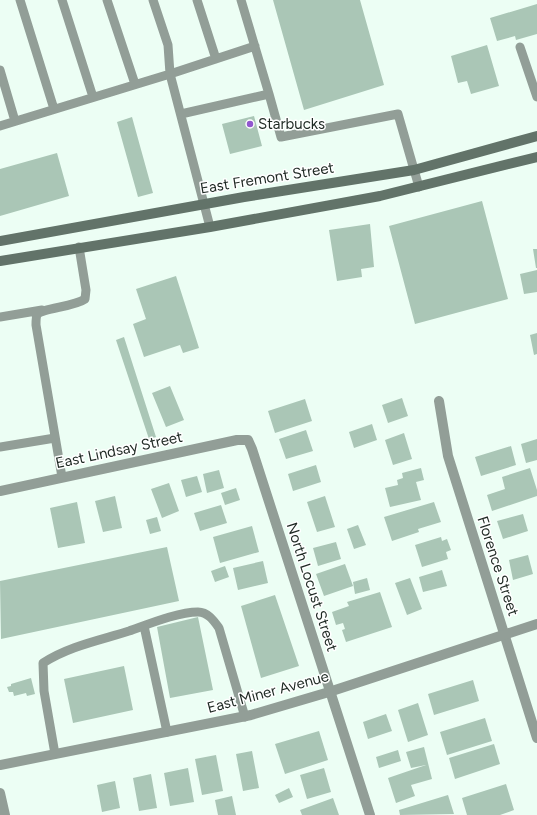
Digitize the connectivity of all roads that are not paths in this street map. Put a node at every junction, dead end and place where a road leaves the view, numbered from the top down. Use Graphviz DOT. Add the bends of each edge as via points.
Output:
graph roads {
  1 [pos="20,0"];
  2 [pos="62,0"];
  3 [pos="107,0"];
  4 [pos="153,0"];
  5 [pos="198,0"];
  6 [pos="241,0"];
  7 [pos="255,46"];
  8 [pos="520,47"];
  9 [pos="216,59"];
  10 [pos="0,70"];
  11 [pos="533,70"];
  12 [pos="170,74"];
  13 [pos="135,84"];
  14 [pos="269,94"];
  15 [pos="93,97"];
  16 [pos="537,97"];
  17 [pos="54,109"];
  18 [pos="181,114"];
  19 [pos="15,121"];
  20 [pos="0,126"];
  21 [pos="537,136"];
  22 [pos="537,157"];
  23 [pos="414,170"];
  24 [pos="419,187"];
  25 [pos="204,204"];
  26 [pos="210,227"];
  27 [pos="0,241"];
  28 [pos="79,247"];
  29 [pos="0,260"];
  30 [pos="42,310"];
  31 [pos="0,317"];
  32 [pos="439,401"];
  33 [pos="55,438"];
  34 [pos="245,439"];
  35 [pos="0,447"];
  36 [pos="62,478"];
  37 [pos="0,491"];
  38 [pos="537,624"];
  39 [pos="144,626"];
  40 [pos="504,634"];
  41 [pos="330,692"];
  42 [pos="245,717"];
  43 [pos="166,732"];
  44 [pos="537,738"];
  45 [pos="55,754"];
  46 [pos="0,765"];
  47 [pos="0,793"];
  48 [pos="5,815"];
  49 [pos="370,815"];
  1 -- 17 [label="lane"];
  2 -- 15 [label="lane"];
  3 -- 13 [label="lane"];
  4 -- 12 [label="lane" via="168,44"];
  5 -- 9 [label="lane"];
  6 -- 7 [label="lane"];
  7 -- 9 [label="lane"];
  7 -- 14 [label="lane"];
  8 -- 11 [label="lane"];
  9 -- 12 [label="lane"];
  10 -- 19 [label="lane"];
  11 -- 16 [label="lane"];
  12 -- 13 [label="lane"];
  12 -- 18 [label="lane"];
  13 -- 15 [label="lane"];
  14 -- 18 [label="lane"];
  14 -- 23 [label="lane" via="281,137 398,114"];
  15 -- 17 [label="lane"];
  17 -- 19 [label="lane"];
  18 -- 25 [label="lane"];
  19 -- 20 [label="lane"];
  21 -- 23 [label="main road, East Fremont Street"];
  22 -- 24 [label="main road"];
  23 -- 24 [label="lane"];
  23 -- 25 [label="main road, East Fremont Street"];
  24 -- 26 [label="main road"];
  25 -- 26 [label="lane"];
  25 -- 27 [label="main road, East Fremont Street"];
  26 -- 28 [label="main road"];
  28 -- 29 [label="main road"];
  28 -- 30 [label="lane" via="86,290 84,300 77,304"];
  30 -- 31 [label="lane"];
  30 -- 33 [label="lane" via="37,315 36,324"];
  32 -- 40 [label="street, Florence Street" via="448,456"];
  33 -- 35 [label="lane"];
  33 -- 36 [label="lane"];
  34 -- 36 [label="street, East Lindsay Street"];
  34 -- 41 [label="street, North Locust Street" via="252,449"];
  36 -- 37 [label="street, East Lindsay Street"];
  38 -- 40 [label="street, East Miner Avenue"];
  39 -- 42 [label="lane" via="198,612 212,619 219,628"];
  39 -- 43 [label="lane"];
  39 -- 45 [label="lane" via="75,648 44,663 44,691"];
  40 -- 41 [label="street, East Miner Avenue"];
  40 -- 44 [label="street, Florence Street"];
  41 -- 42 [label="street, East Miner Avenue"];
  41 -- 49 [label="street, North Locust Street"];
  42 -- 43 [label="street, East Miner Avenue"];
  43 -- 45 [label="street, East Miner Avenue"];
  45 -- 46 [label="street, East Miner Avenue"];
  47 -- 48 [label="street"];
}
